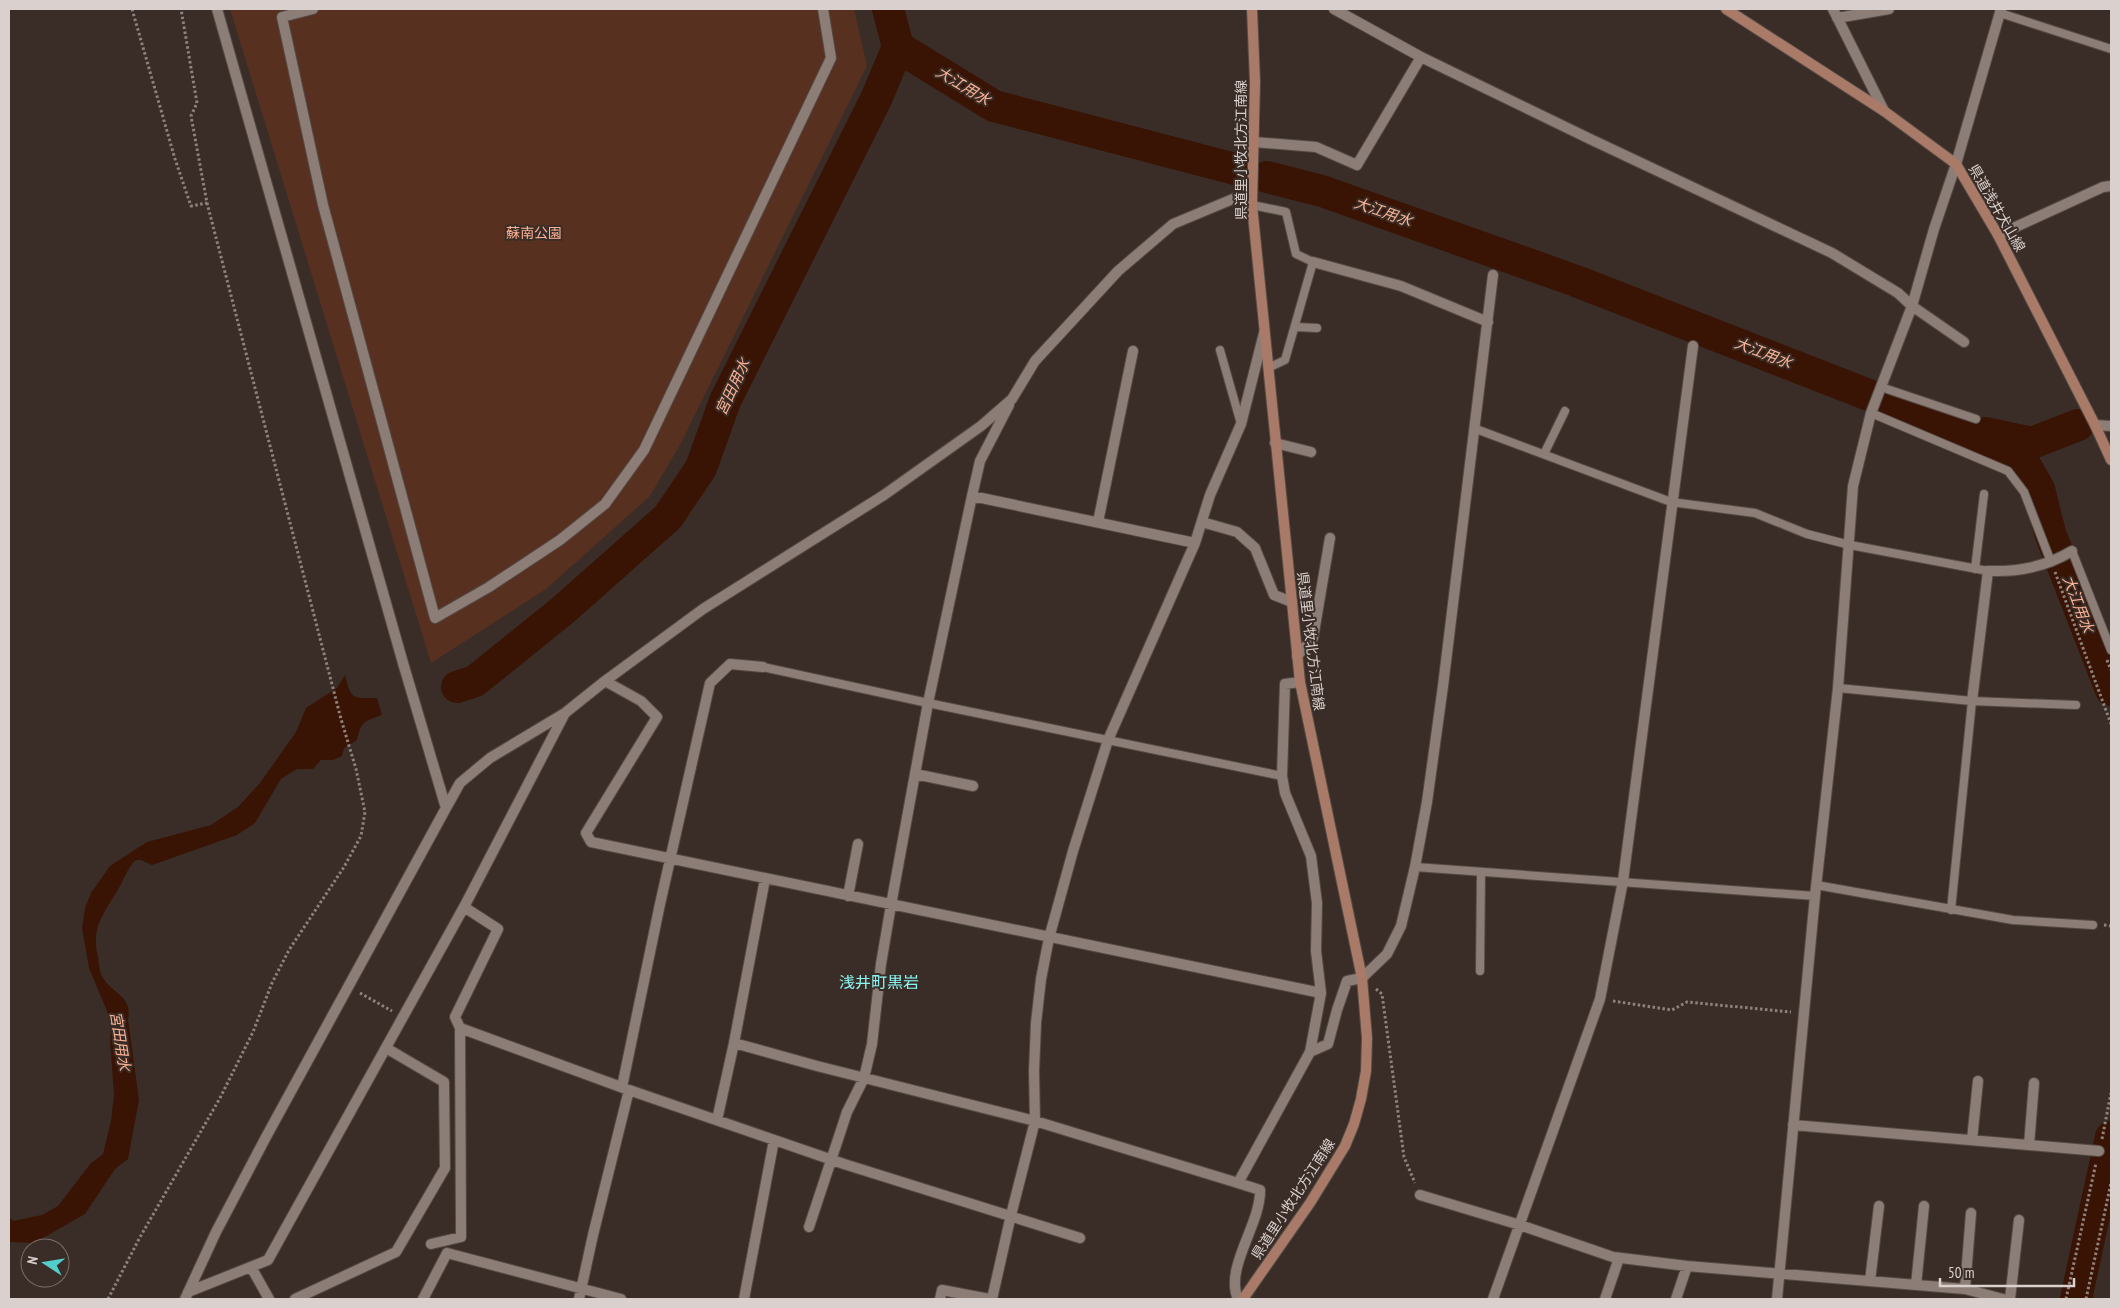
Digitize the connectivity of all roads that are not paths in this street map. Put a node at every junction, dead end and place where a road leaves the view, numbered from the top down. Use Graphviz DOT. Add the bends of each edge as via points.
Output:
graph roads {
  1 [pos="217,9"];
  2 [pos="313,9"];
  3 [pos="822,9"];
  4 [pos="1252,9"];
  5 [pos="1334,9"];
  6 [pos="1726,9"];
  7 [pos="1889,9"];
  8 [pos="2001,11"];
  9 [pos="1835,13"];
  10 [pos="2111,49"];
  11 [pos="1422,57"];
  12 [pos="1884,111"];
  13 [pos="1254,142"];
  14 [pos="1956,164"];
  15 [pos="2111,186"];
  16 [pos="1252,191"];
  17 [pos="1252,205"];
  18 [pos="1998,235"];
  19 [pos="1312,262"];
  20 [pos="1494,275"];
  21 [pos="1912,306"];
  22 [pos="1488,322"];
  23 [pos="1296,327"];
  24 [pos="1317,328"];
  25 [pos="1264,332"];
  26 [pos="1964,342"];
  27 [pos="1693,346"];
  28 [pos="1220,350"];
  29 [pos="1133,351"];
  30 [pos="1268,368"];
  31 [pos="1881,387"];
  32 [pos="1012,400"];
  33 [pos="1565,411"];
  34 [pos="1872,412"];
  35 [pos="1976,419"];
  36 [pos="1241,424"];
  37 [pos="2096,425"];
  38 [pos="2111,426"];
  39 [pos="1476,429"];
  40 [pos="1275,443"];
  41 [pos="1311,452"];
  42 [pos="1544,454"];
  43 [pos="2111,460"];
  44 [pos="1984,494"];
  45 [pos="972,496"];
  46 [pos="1671,502"];
  47 [pos="1098,522"];
  48 [pos="1202,522"];
  49 [pos="1330,538"];
  50 [pos="1195,543"];
  51 [pos="1850,545"];
  52 [pos="2069,553"];
  53 [pos="2052,562"];
  54 [pos="1975,569"];
  55 [pos="1988,571"];
  56 [pos="1292,602"];
  57 [pos="2111,650"];
  58 [pos="1297,656"];
  59 [pos="762,666"];
  60 [pos="605,681"];
  61 [pos="1300,682"];
  62 [pos="1838,688"];
  63 [pos="1972,701"];
  64 [pos="928,703"];
  65 [pos="2076,705"];
  66 [pos="565,713"];
  67 [pos="1108,740"];
  68 [pos="915,774"];
  69 [pos="1282,776"];
  70 [pos="973,786"];
  71 [pos="446,808"];
  72 [pos="858,844"];
  73 [pos="671,859"];
  74 [pos="1415,867"];
  75 [pos="1482,872"];
  76 [pos="765,879"];
  77 [pos="1623,881"];
  78 [pos="1816,885"];
  79 [pos="848,896"];
  80 [pos="1815,896"];
  81 [pos="891,905"];
  82 [pos="464,906"];
  83 [pos="1951,910"];
  84 [pos="2093,925"];
  85 [pos="1049,938"];
  86 [pos="1480,971"];
  87 [pos="1362,978"];
  88 [pos="1321,993"];
  89 [pos="460,1028"];
  90 [pos="734,1043"];
  91 [pos="386,1048"];
  92 [pos="1310,1052"];
  93 [pos="864,1078"];
  94 [pos="1978,1081"];
  95 [pos="2034,1084"];
  96 [pos="626,1089"];
  97 [pos="718,1120"];
  98 [pos="1035,1121"];
  99 [pos="1793,1126"];
  100 [pos="774,1140"];
  101 [pos="1972,1140"];
  102 [pos="2028,1145"];
  103 [pos="2099,1151"];
  104 [pos="832,1160"];
  105 [pos="1238,1183"];
  106 [pos="1420,1195"];
  107 [pos="1879,1206"];
  108 [pos="1924,1206"];
  109 [pos="1972,1213"];
  110 [pos="1011,1215"];
  111 [pos="2019,1220"];
  112 [pos="1520,1225"];
  113 [pos="809,1227"];
  114 [pos="1080,1238"];
  115 [pos="430,1244"];
  116 [pos="1619,1258"];
  117 [pos="1687,1266"];
  118 [pos="251,1267"];
  119 [pos="1780,1273"];
  120 [pos="1870,1281"];
  121 [pos="1916,1285"];
  122 [pos="1965,1289"];
  123 [pos="580,1294"];
  124 [pos="186,1296"];
  125 [pos="270,1299"];
  126 [pos="295,1299"];
  127 [pos="423,1299"];
  128 [pos="621,1299"];
  129 [pos="744,1299"];
  130 [pos="940,1299"];
  131 [pos="990,1299"];
  132 [pos="1238,1299"];
  133 [pos="1243,1299"];
  134 [pos="1494,1299"];
  135 [pos="1605,1299"];
  136 [pos="1676,1299"];
  137 [pos="1778,1299"];
  138 [pos="2004,1299"];
  139 [pos="2010,1299"];
  1 -- 71 [label="street"];
  2 -- 3 [label="street" via="282,17 324,205 435,618 560,540 605,504 644,450 831,58"];
  4 -- 13 [label="main road, 県道里小牧北方江南線"];
  5 -- 11 [label="street"];
  6 -- 12 [label="main road, 県道浅井犬山線"];
  7 -- 9 [label="street"];
  8 -- 10 [label="lane"];
  8 -- 14 [label="street"];
  9 -- 12 [label="street"];
  11 -- 13 [label="street" via="1356,165 1316,147"];
  11 -- 21 [label="street" via="1832,253 1898,293"];
  12 -- 14 [label="main road, 県道浅井犬山線"];
  13 -- 16 [label="main road, 県道里小牧北方江南線"];
  14 -- 18 [label="main road, 県道浅井犬山線"];
  14 -- 21 [label="street"];
  15 -- 18 [label="street"];
  16 -- 17 [label="main road, 県道里小牧北方江南線"];
  16 -- 32 [label="street" via="1172,224 1118,271 1035,361"];
  17 -- 19 [label="lane" via="1286,212 1296,254"];
  17 -- 25 [label="main road, 県道里小牧北方江南線"];
  18 -- 37 [label="main road, 県道浅井犬山線"];
  19 -- 22 [label="street" via="1401,286"];
  19 -- 23 [label="lane"];
  20 -- 22 [label="street"];
  21 -- 26 [label="street"];
  21 -- 31 [label="street"];
  22 -- 39 [label="street"];
  23 -- 24 [label="lane"];
  23 -- 30 [label="lane" via="1285,360"];
  25 -- 30 [label="main road, 県道里小牧北方江南線"];
  25 -- 36 [label="street"];
  27 -- 46 [label="street"];
  28 -- 36 [label="lane"];
  29 -- 47 [label="street"];
  30 -- 40 [label="main road, 県道里小牧北方江南線"];
  31 -- 34 [label="street"];
  31 -- 35 [label="lane"];
  32 -- 45 [label="street" via="980,461"];
  32 -- 60 [label="street" via="884,495 703,609"];
  33 -- 42 [label="lane"];
  34 -- 51 [label="street" via="1853,486"];
  34 -- 53 [label="lane" via="2008,471 2024,492"];
  36 -- 48 [label="street" via="1210,495"];
  37 -- 38 [label="street"];
  37 -- 43 [label="main road, 県道浅井犬山線"];
  39 -- 42 [label="lane"];
  39 -- 74 [label="street" via="1427,802"];
  40 -- 41 [label="street"];
  40 -- 56 [label="main road, 県道里小牧北方江南線"];
  42 -- 46 [label="lane"];
  44 -- 54 [label="lane"];
  45 -- 47 [label="street"];
  45 -- 64 [label="street"];
  46 -- 51 [label="lane" via="1755,513 1807,534"];
  46 -- 77 [label="street"];
  47 -- 50 [label="street"];
  48 -- 50 [label="street"];
  48 -- 56 [label="street" via="1237,532 1255,548 1274,595"];
  49 -- 58 [label="street" via="1313,638"];
  50 -- 67 [label="street"];
  51 -- 54 [label="lane"];
  51 -- 62 [label="street"];
  52 -- 53 [label="street"];
  52 -- 57 [label="lane"];
  53 -- 55 [label="street" via="2013,572"];
  54 -- 55 [label="lane"];
  55 -- 63 [label="street"];
  56 -- 58 [label="main road, 県道里小牧北方江南線"];
  58 -- 61 [label="main road, 県道里小牧北方江南線"];
  59 -- 64 [label="lane"];
  59 -- 73 [label="street" via="730,664 710,683"];
  60 -- 66 [label="street"];
  60 -- 73 [label="street" via="641,701 657,717 586,833 591,842"];
  61 -- 69 [label="street" via="1286,684"];
  61 -- 87 [label="main road, 県道里小牧北方江南線"];
  62 -- 63 [label="lane"];
  62 -- 78 [label="street"];
  63 -- 65 [label="lane"];
  63 -- 83 [label="lane"];
  64 -- 67 [label="lane"];
  64 -- 68 [label="street"];
  66 -- 71 [label="street" via="490,758 460,783"];
  66 -- 82 [label="street"];
  67 -- 69 [label="lane"];
  67 -- 85 [label="street"];
  68 -- 70 [label="street"];
  68 -- 81 [label="street"];
  69 -- 88 [label="street" via="1285,793 1311,856 1317,903 1316,951"];
  71 -- 124 [label="street" via="266,1137"];
  72 -- 79 [label="street"];
  73 -- 76 [label="street"];
  73 -- 96 [label="street"];
  74 -- 75 [label="lane"];
  74 -- 87 [label="street" via="1401,926 1388,954"];
  75 -- 77 [label="lane"];
  75 -- 86 [label="lane"];
  76 -- 79 [label="street"];
  76 -- 90 [label="street"];
  77 -- 80 [label="lane"];
  77 -- 112 [label="street" via="1600,999"];
  78 -- 80 [label="street"];
  78 -- 83 [label="lane"];
  79 -- 81 [label="street"];
  80 -- 99 [label="street"];
  81 -- 85 [label="street"];
  81 -- 93 [label="street" via="872,1044"];
  82 -- 89 [label="street" via="498,928 455,1017"];
  82 -- 91 [label="street"];
  83 -- 84 [label="lane" via="2013,920"];
  85 -- 88 [label="street"];
  85 -- 98 [label="street" via="1036,1023"];
  87 -- 92 [label="street" via="1347,981 1328,1044"];
  87 -- 133 [label="main road, 県道里小牧北方江南線" via="1366,1072 1354,1124 1334,1167"];
  88 -- 92 [label="street"];
  89 -- 96 [label="street"];
  89 -- 115 [label="street" via="461,1237"];
  90 -- 93 [label="street"];
  90 -- 97 [label="street"];
  91 -- 118 [label="street" via="268,1260"];
  91 -- 126 [label="street" via="444,1082 444,1168 396,1252"];
  92 -- 105 [label="street"];
  93 -- 98 [label="street"];
  93 -- 104 [label="street" via="847,1112"];
  94 -- 101 [label="street"];
  95 -- 102 [label="street"];
  96 -- 97 [label="street"];
  96 -- 123 [label="street"];
  97 -- 100 [label="street"];
  98 -- 105 [label="street"];
  98 -- 110 [label="street"];
  99 -- 101 [label="street"];
  99 -- 119 [label="street"];
  100 -- 104 [label="street"];
  100 -- 129 [label="street"];
  101 -- 102 [label="street"];
  102 -- 103 [label="street"];
  104 -- 110 [label="street"];
  104 -- 113 [label="street"];
  105 -- 132 [label="street" via="1260,1190 1261,1202 1238,1267 1235,1284"];
  106 -- 112 [label="street"];
  107 -- 120 [label="street"];
  108 -- 121 [label="street"];
  109 -- 122 [label="street"];
  110 -- 114 [label="street"];
  110 -- 131 [label="street"];
  111 -- 139 [label="street"];
  112 -- 116 [label="street"];
  112 -- 134 [label="street"];
  116 -- 117 [label="street"];
  116 -- 135 [label="street"];
  117 -- 119 [label="street"];
  117 -- 136 [label="street"];
  118 -- 124 [label="street"];
  118 -- 125 [label="street"];
  119 -- 120 [label="street"];
  119 -- 137 [label="street"];
  120 -- 121 [label="street"];
  121 -- 122 [label="street"];
  122 -- 138 [label="street"];
  123 -- 127 [label="street" via="447,1253"];
  123 -- 128 [label="street"];
  130 -- 131 [label="street" via="942,1290"];
}
